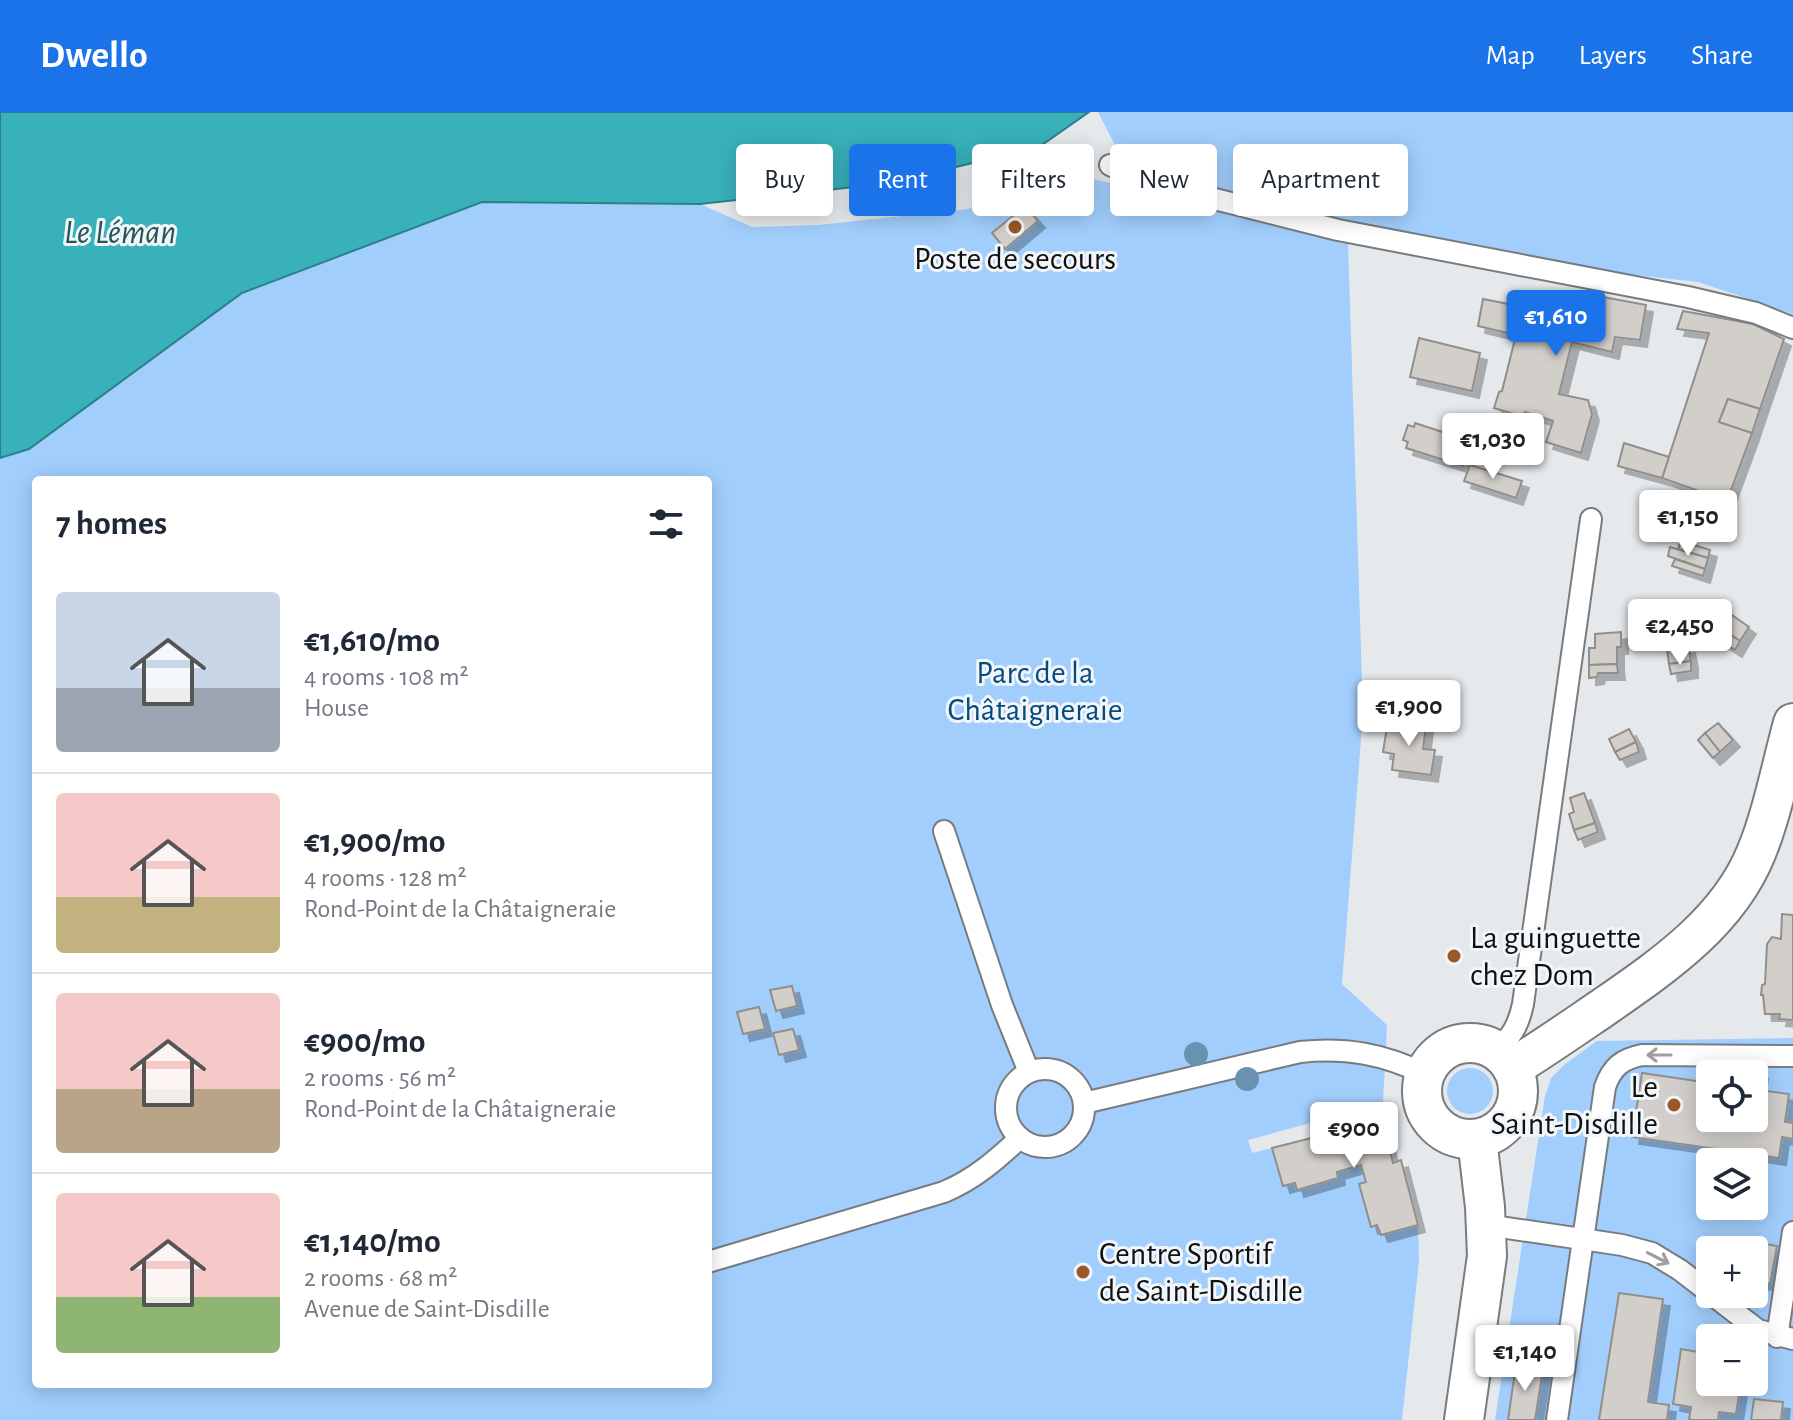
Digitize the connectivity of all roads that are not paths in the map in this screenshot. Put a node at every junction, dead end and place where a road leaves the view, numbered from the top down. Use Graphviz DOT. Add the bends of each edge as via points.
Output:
graph roads {
  1 [pos="1217,200"];
  2 [pos="1793,328"];
  3 [pos="1591,519"];
  4 [pos="1793,723"];
  5 [pos="944,831"];
  6 [pos="1793,1056"];
  7 [pos="1503,1059"];
  8 [pos="1029,1072"];
  9 [pos="1425,1074"];
  10 [pos="1084,1103"];
  11 [pos="1020,1138"];
  12 [pos="1477,1139"];
  13 [pos="1487,1225"];
  14 [pos="1793,1232"];
  15 [pos="1583,1239"];
  16 [pos="712,1261"];
  17 [pos="1785,1338"];
  18 [pos="1464,1420"];
  19 [pos="1557,1420"];
  1 -- 2 [label="lane" via="1338,230 1688,297"];
  3 -- 7 [label="lane" via="1523,1004 1502,1045"];
  4 -- 7 [label="street" via="1756,852 1720,910 1649,975 1558,1039"];
  5 -- 8 [label="lane"];
  6 -- 15 [label="lane, one-way" via="1642,1055 1618,1064 1605,1087"];
  7 -- 9 [label="street" via="1475,1043 1460,1044 1436,1057"];
  7 -- 12 [label="street" via="1518,1088 1514,1109 1497,1131"];
  8 -- 10 [label="lane" via="1046,1068 1064,1073 1078,1086"];
  8 -- 11 [label="lane" via="1006,1100 1009,1123"];
  9 -- 10 [label="lane" via="1368,1053 1300,1052"];
  9 -- 12 [label="street" via="1421,1095 1432,1121 1449,1135"];
  10 -- 11 [label="lane" via="1081,1124 1068,1139 1044,1147"];
  11 -- 16 [label="lane" via="968,1182 944,1192"];
  12 -- 13 [label="street"];
  13 -- 15 [label="lane"];
  13 -- 18 [label="street" via="1484,1286"];
  14 -- 17 [label="lane"];
  15 -- 17 [label="lane, one-way" via="1652,1253 1742,1320"];
  15 -- 19 [label="lane"];
}
